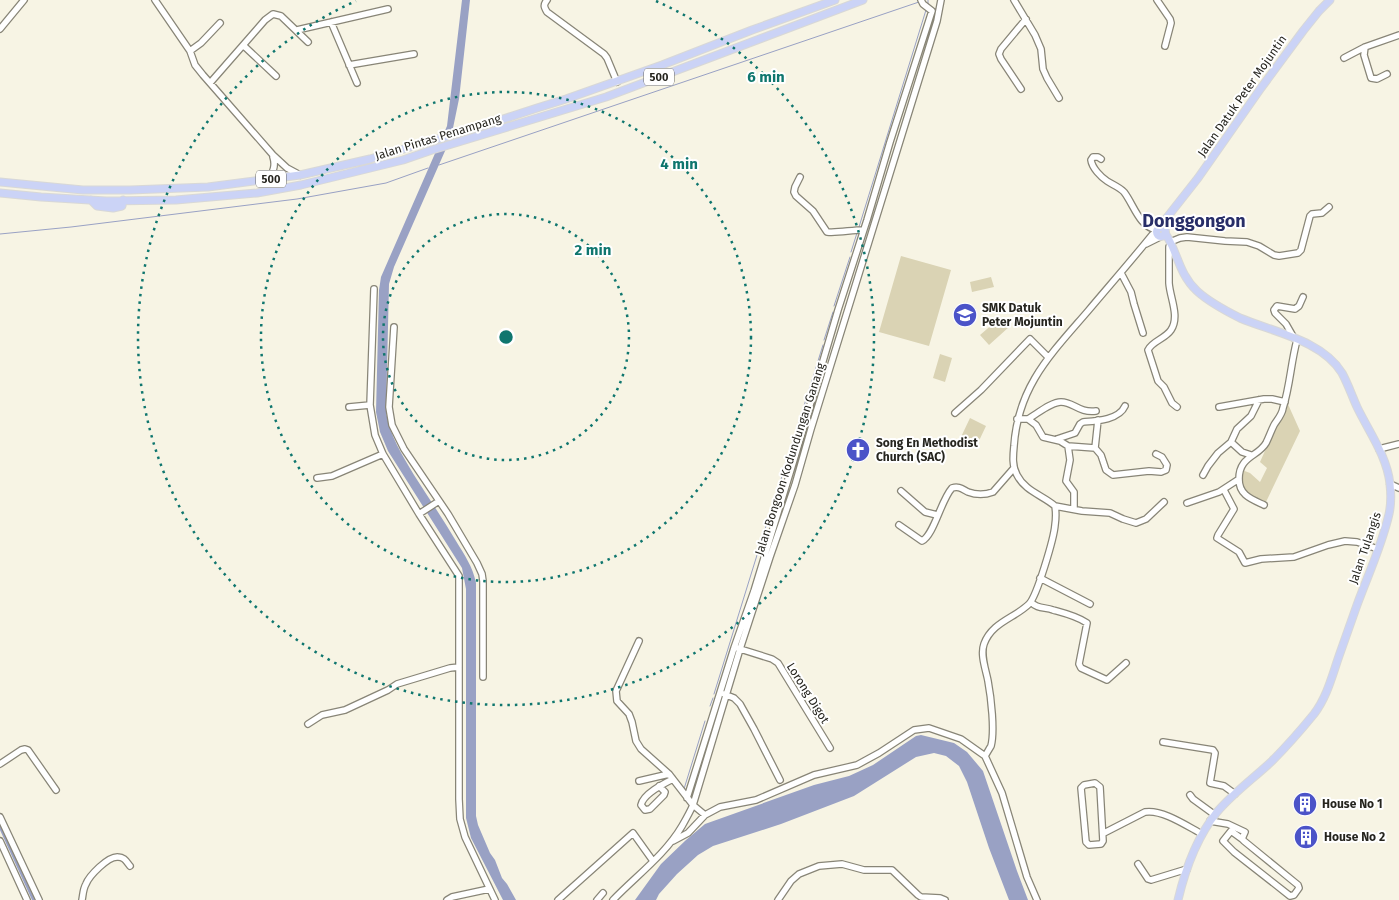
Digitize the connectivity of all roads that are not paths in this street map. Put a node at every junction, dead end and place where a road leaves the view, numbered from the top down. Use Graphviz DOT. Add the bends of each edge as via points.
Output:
graph roads {
  1 [pos="24,0"];
  2 [pos="155,0"];
  3 [pos="547,0"];
  4 [pos="835,0"];
  5 [pos="864,0"];
  6 [pos="921,0"];
  7 [pos="941,0"];
  8 [pos="1014,0"];
  9 [pos="1157,0"];
  10 [pos="1330,0"];
  11 [pos="388,9"];
  12 [pos="1026,20"];
  13 [pos="331,22"];
  14 [pos="220,23"];
  15 [pos="0,29"];
  16 [pos="297,30"];
  17 [pos="1399,35"];
  18 [pos="308,42"];
  19 [pos="244,46"];
  20 [pos="1166,46"];
  21 [pos="1364,47"];
  22 [pos="190,51"];
  23 [pos="414,54"];
  24 [pos="1344,58"];
  25 [pos="349,65"];
  26 [pos="1388,74"];
  27 [pos="276,76"];
  28 [pos="617,82"];
  29 [pos="210,83"];
  30 [pos="357,83"];
  31 [pos="1021,89"];
  32 [pos="1059,98"];
  33 [pos="890,142"];
  34 [pos="900,142"];
  35 [pos="273,155"];
  36 [pos="1101,159"];
  37 [pos="300,174"];
  38 [pos="800,178"];
  39 [pos="268,179"];
  40 [pos="0,182"];
  41 [pos="238,183"];
  42 [pos="104,190"];
  43 [pos="274,190"];
  44 [pos="0,193"];
  45 [pos="123,200"];
  46 [pos="1329,207"];
  47 [pos="867,220"];
  48 [pos="875,221"];
  49 [pos="863,230"];
  50 [pos="1160,233"];
  51 [pos="1170,246"];
  52 [pos="1121,273"];
  53 [pos="374,289"];
  54 [pos="1302,297"];
  55 [pos="394,327"];
  56 [pos="1143,333"];
  57 [pos="1295,339"];
  58 [pos="1048,356"];
  59 [pos="1258,400"];
  60 [pos="1284,402"];
  61 [pos="370,405"];
  62 [pos="1124,406"];
  63 [pos="350,407"];
  64 [pos="1177,407"];
  65 [pos="1219,408"];
  66 [pos="1096,411"];
  67 [pos="955,413"];
  68 [pos="1017,418"];
  69 [pos="1028,419"];
  70 [pos="1098,420"];
  71 [pos="1054,440"];
  72 [pos="1231,442"];
  73 [pos="1399,444"];
  74 [pos="1068,446"];
  75 [pos="1095,448"];
  76 [pos="1380,449"];
  77 [pos="383,454"];
  78 [pos="1156,454"];
  79 [pos="1252,455"];
  80 [pos="1014,468"];
  81 [pos="1203,475"];
  82 [pos="317,478"];
  83 [pos="1239,479"];
  84 [pos="1390,484"];
  85 [pos="1399,488"];
  86 [pos="1224,490"];
  87 [pos="901,491"];
  88 [pos="437,502"];
  89 [pos="1164,502"];
  90 [pos="1187,502"];
  91 [pos="1264,505"];
  92 [pos="1057,506"];
  93 [pos="1074,509"];
  94 [pos="421,513"];
  95 [pos="937,516"];
  96 [pos="899,526"];
  97 [pos="1378,549"];
  98 [pos="1044,580"];
  99 [pos="1090,604"];
  100 [pos="1034,605"];
  101 [pos="744,628"];
  102 [pos="638,641"];
  103 [pos="737,648"];
  104 [pos="1126,664"];
  105 [pos="460,667"];
  106 [pos="483,677"];
  107 [pos="723,694"];
  108 [pos="308,724"];
  109 [pos="1163,742"];
  110 [pos="830,748"];
  111 [pos="985,756"];
  112 [pos="0,764"];
  113 [pos="671,777"];
  114 [pos="780,780"];
  115 [pos="639,781"];
  116 [pos="659,786"];
  117 [pos="56,790"];
  118 [pos="1235,794"];
  119 [pos="1190,796"];
  120 [pos="687,798"];
  121 [pos="693,805"];
  122 [pos="705,815"];
  123 [pos="0,816"];
  124 [pos="1214,816"];
  125 [pos="1228,824"];
  126 [pos="1104,833"];
  127 [pos="1202,834"];
  128 [pos="1242,839"];
  129 [pos="0,842"];
  130 [pos="669,844"];
  131 [pos="653,861"];
  132 [pos="1138,864"];
  133 [pos="130,866"];
  134 [pos="1187,869"];
  135 [pos="489,889"];
  136 [pos="603,893"];
  137 [pos="27,900"];
  138 [pos="39,900"];
  139 [pos="82,900"];
  140 [pos="447,900"];
  141 [pos="495,900"];
  142 [pos="558,900"];
  143 [pos="597,900"];
  144 [pos="614,900"];
  145 [pos="778,900"];
  146 [pos="945,900"];
  147 [pos="1037,900"];
  148 [pos="1178,900"];
  1 -- 15 [label="street"];
  2 -- 22 [label="street"];
  3 -- 28 [label="street" via="544,3 547,12 607,58"];
  4 -- 28 [label="main road, Jalan Pintas Penampang / 500"];
  5 -- 43 [label="main road, Jalan Pintas Penampang / 500" via="606,97 411,158"];
  6 -- 33 [label="street" via="932,11"];
  7 -- 34 [label="street, Jalan Bongoon Kodundungan Ganang"];
  8 -- 12 [label="street"];
  9 -- 20 [label="street" via="1171,23"];
  10 -- 50 [label="main road, Jalan Datuk Peter Mojuntin" via="1261,88 1165,220"];
  11 -- 13 [label="street"];
  12 -- 31 [label="street" via="1000,54"];
  12 -- 32 [label="street" via="1035,34 1046,78"];
  13 -- 16 [label="street"];
  13 -- 25 [label="street"];
  14 -- 22 [label="street"];
  16 -- 18 [label="street"];
  16 -- 19 [label="street" via="281,16 273,14"];
  17 -- 21 [label="street"];
  19 -- 27 [label="street"];
  19 -- 29 [label="street"];
  21 -- 24 [label="street"];
  21 -- 26 [label="street" via="1371,78"];
  22 -- 29 [label="street" via="195,65"];
  23 -- 25 [label="street"];
  25 -- 30 [label="street"];
  28 -- 37 [label="main road, Jalan Pintas Penampang / 500" via="370,159"];
  29 -- 35 [label="street"];
  33 -- 34 [label="street"];
  33 -- 47 [label="street"];
  34 -- 48 [label="street, Jalan Bongoon Kodundungan Ganang"];
  35 -- 37 [label="street" via="287,168"];
  35 -- 39 [label="street" via="275,166"];
  36 -- 50 [label="street" via="1093,157 1094,168 1106,181 1120,188 1140,219"];
  37 -- 39 [label="main road, Jalan Pintas Penampang / 500"];
  38 -- 49 [label="street" via="795,187 796,196 813,211 827,232"];
  39 -- 41 [label="main road, Jalan Pintas Penampang / 500"];
  40 -- 42 [label="main road, Jalan Pintas Penampang / 500"];
  41 -- 42 [label="main road, Jalan Pintas Penampang / 500" via="176,189"];
  41 -- 43 [label="main road" via="241,189 246,190"];
  42 -- 45 [label="main road" via="120,195"];
  43 -- 45 [label="main road, Jalan Pintas Penampang / 500" via="176,200"];
  44 -- 45 [label="main road, Jalan Pintas Penampang / 500"];
  46 -- 51 [label="street" via="1310,216 1301,250 1286,256 1274,255 1247,242 1187,237"];
  47 -- 48 [label="street"];
  47 -- 49 [label="street"];
  48 -- 101 [label="street, Jalan Bongoon Kodundungan Ganang" via="795,485"];
  49 -- 101 [label="street"];
  50 -- 51 [label="main road, Jalan Tulangis"];
  50 -- 52 [label="street, Jalan Datuk Peter Mojuntin" via="1152,235"];
  51 -- 57 [label="main road, Jalan Tulangis" via="1197,291 1240,318"];
  51 -- 64 [label="street" via="1169,282 1174,323 1168,334 1148,350 1158,381"];
  52 -- 56 [label="street" via="1131,292"];
  52 -- 58 [label="street, Jalan Datuk Peter Mojuntin"];
  53 -- 61 [label="street"];
  54 -- 57 [label="street" via="1295,309 1276,306 1274,310"];
  55 -- 88 [label="street" via="389,407 392,425"];
  57 -- 60 [label="street"];
  57 -- 76 [label="main road, Jalan Tulangis" via="1324,354 1342,373"];
  58 -- 67 [label="street" via="1030,339"];
  58 -- 68 [label="street, Jalan Datuk Peter Mojuntin"];
  59 -- 60 [label="street"];
  59 -- 65 [label="street"];
  59 -- 72 [label="street" via="1251,416 1235,431"];
  60 -- 79 [label="street" via="1263,447"];
  61 -- 63 [label="street"];
  61 -- 77 [label="street" via="375,435"];
  62 -- 70 [label="street" via="1116,415"];
  66 -- 69 [label="street" via="1083,411 1059,403"];
  68 -- 69 [label="street"];
  68 -- 80 [label="street, Jalan Datuk Peter Mojuntin"];
  69 -- 71 [label="street" via="1036,425 1043,438"];
  70 -- 71 [label="street" via="1083,422 1075,433"];
  70 -- 75 [label="street"];
  71 -- 74 [label="street"];
  72 -- 79 [label="street" via="1242,452"];
  72 -- 81 [label="street" via="1218,453"];
  73 -- 76 [label="street"];
  74 -- 75 [label="street"];
  74 -- 93 [label="street" via="1070,460 1066,481 1074,492"];
  75 -- 78 [label="street" via="1106,470 1114,475 1166,470 1167,464"];
  76 -- 84 [label="main road, Jalan Tulangis"];
  77 -- 82 [label="street" via="332,476"];
  77 -- 94 [label="street"];
  79 -- 83 [label="street" via="1243,466"];
  80 -- 92 [label="street" via="1024,486"];
  80 -- 95 [label="street" via="990,494 973,493 957,486 952,488"];
  83 -- 86 [label="street"];
  83 -- 91 [label="street" via="1244,495"];
  84 -- 85 [label="street"];
  84 -- 97 [label="main road, Jalan Tulangis" via="1389,512"];
  86 -- 90 [label="street"];
  86 -- 97 [label="street" via="1234,509 1217,538 1239,552 1245,563 1294,557 1328,544 1345,542"];
  87 -- 95 [label="street" via="926,512"];
  88 -- 94 [label="street"];
  88 -- 106 [label="street" via="482,574"];
  89 -- 93 [label="street" via="1146,519 1136,523 1110,513"];
  92 -- 93 [label="street"];
  92 -- 98 [label="street"];
  94 -- 105 [label="street" via="459,576"];
  95 -- 96 [label="street" via="922,541"];
  97 -- 118 [label="main road, Jalan Tulangis" via="1322,702 1294,738"];
  98 -- 99 [label="street"];
  98 -- 100 [label="street"];
  100 -- 104 [label="street" via="1087,623 1079,664 1081,668 1107,680"];
  100 -- 111 [label="street" via="1002,621 984,644 992,727 991,746"];
  101 -- 103 [label="street"];
  102 -- 113 [label="street" via="616,697 629,714 636,742"];
  103 -- 107 [label="street"];
  103 -- 110 [label="street, Lorong Digot" via="778,664"];
  105 -- 108 [label="street" via="397,684"];
  105 -- 135 [label="street" via="460,819"];
  107 -- 114 [label="street" via="740,704"];
  107 -- 120 [label="street"];
  107 -- 121 [label="street"];
  109 -- 118 [label="street" via="1213,750 1210,783 1224,786"];
  111 -- 122 [label="street" via="961,739 929,728 919,728 857,765 814,775 756,800 720,807"];
  111 -- 147 [label="street" via="1002,793"];
  112 -- 117 [label="street" via="21,750 28,750"];
  113 -- 115 [label="street"];
  113 -- 116 [label="street"];
  113 -- 120 [label="street"];
  118 -- 124 [label="main road, Jalan Tulangis"];
  119 -- 124 [label="street"];
  120 -- 121 [label="street"];
  121 -- 122 [label="street"];
  121 -- 130 [label="street"];
  122 -- 130 [label="street" via="688,833"];
  123 -- 138 [label="street"];
  124 -- 125 [label="street"];
  124 -- 125 [label="street"];
  124 -- 127 [label="main road, Jalan Tulangis"];
  125 -- 128 [label="street" via="1245,832"];
  126 -- 126 [label="street" via="1100,786 1084,785 1081,788 1087,844 1102,843"];
  126 -- 127 [label="street" via="1151,811"];
  127 -- 134 [label="main road, Jalan Tulangis"];
  128 -- 128 [label="street" via="1298,885 1294,895 1290,896 1223,841 1230,831"];
  129 -- 137 [label="street"];
  130 -- 131 [label="street"];
  131 -- 142 [label="street" via="633,833"];
  131 -- 144 [label="street"];
  132 -- 134 [label="street" via="1151,880"];
  133 -- 139 [label="street" via="119,856 105,862 86,882"];
  134 -- 148 [label="main road, Jalan Tulangis"];
  135 -- 140 [label="street"];
  135 -- 141 [label="street"];
  136 -- 143 [label="street"];
  145 -- 146 [label="street" via="799,874 819,866 842,864 864,870 892,870 918,896"];
}
